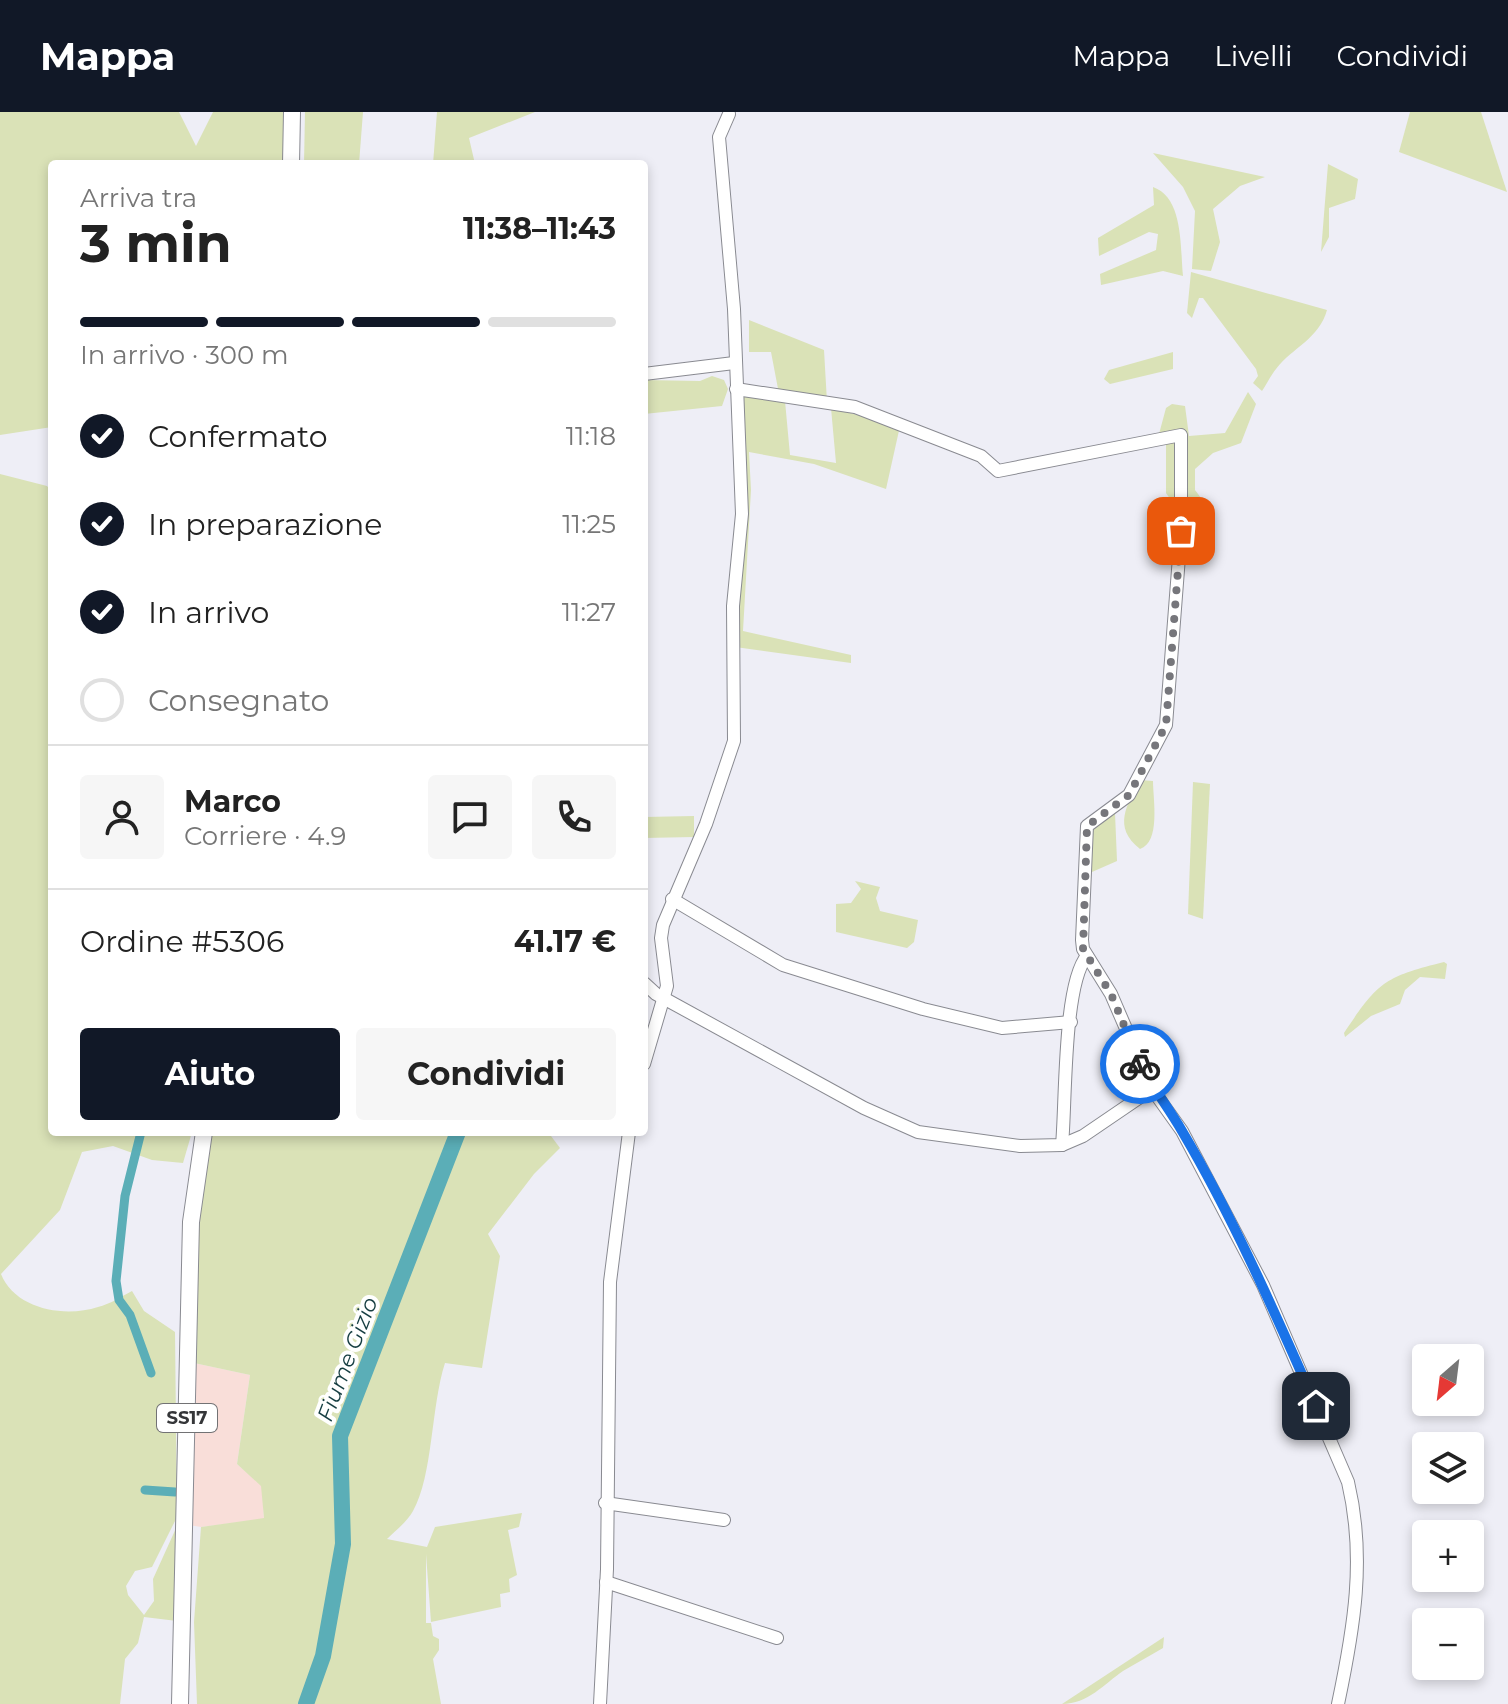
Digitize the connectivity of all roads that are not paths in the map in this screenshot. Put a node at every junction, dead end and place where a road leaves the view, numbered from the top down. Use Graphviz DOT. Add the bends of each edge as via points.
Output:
graph roads {
  1 [pos="292,112"];
  2 [pos="729,114"];
  3 [pos="291,160"];
  4 [pos="734,363"];
  5 [pos="648,374"];
  6 [pos="736,389"];
  7 [pos="672,899"];
  8 [pos="1087,956"];
  9 [pos="648,986"];
  10 [pos="664,998"];
  11 [pos="1071,1022"];
  12 [pos="648,1051"];
  13 [pos="1152,1089"];
  14 [pos="203,1136"];
  15 [pos="628,1136"];
  16 [pos="1062,1145"];
  17 [pos="605,1503"];
  18 [pos="724,1520"];
  19 [pos="606,1582"];
  20 [pos="777,1638"];
  21 [pos="180,1704"];
  22 [pos="600,1704"];
  23 [pos="1338,1704"];
  1 -- 3 [label="main road"];
  2 -- 4 [label="street" via="719,137"];
  4 -- 5 [label="street"];
  4 -- 6 [label="street"];
  6 -- 7 [label="street" via="742,514 733,606 734,741"];
  6 -- 8 [label="street" via="855,407 981,456 998,471 1181,435 1181,531 1166,725 1129,795 1087,826 1082,940"];
  7 -- 10 [label="street" via="661,938 667,974"];
  7 -- 11 [label="street" via="783,965 923,1009 1002,1028"];
  8 -- 11 [label="street" via="1078,971"];
  8 -- 13 [label="street" via="1111,994"];
  9 -- 10 [label="street"];
  10 -- 12 [label="street"];
  10 -- 16 [label="street" via="902,1127 1005,1144"];
  11 -- 16 [label="street"];
  13 -- 16 [label="street"];
  13 -- 23 [label="street" via="1182,1131 1263,1285 1348,1482 1355,1512 1358,1597"];
  14 -- 21 [label="main road, SS17" via="191,1222 179,1523"];
  15 -- 17 [label="street" via="610,1282"];
  17 -- 18 [label="street"];
  17 -- 19 [label="street"];
  19 -- 20 [label="street"];
  19 -- 22 [label="street"];
}
